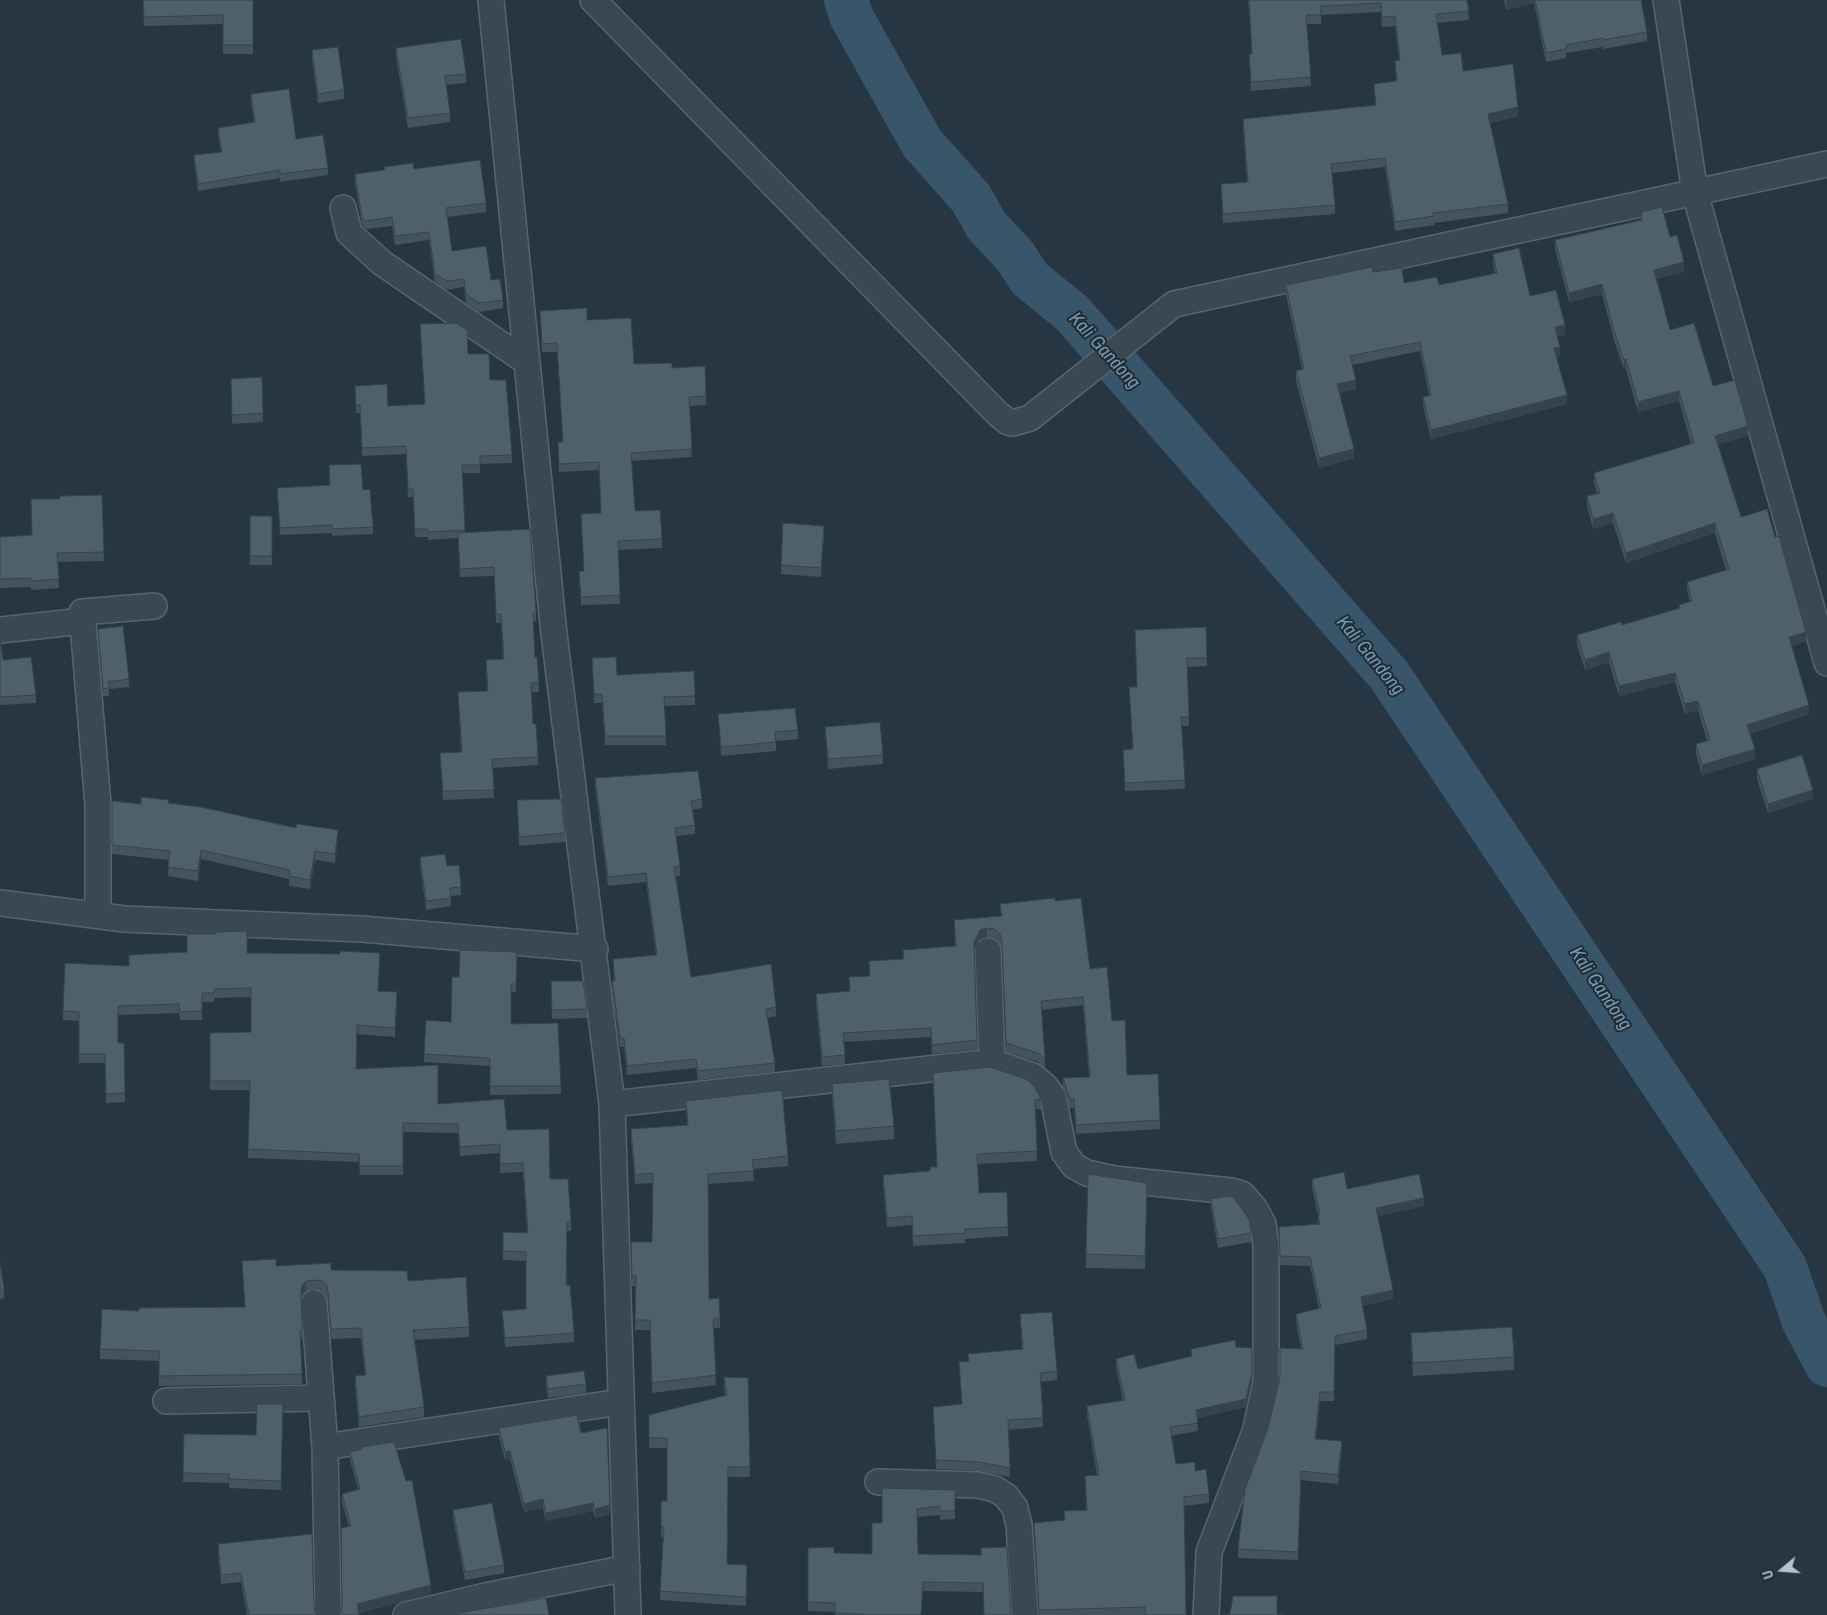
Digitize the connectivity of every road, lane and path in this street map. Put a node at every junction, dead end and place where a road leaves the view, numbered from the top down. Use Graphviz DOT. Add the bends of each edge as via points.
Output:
graph roads {
  1 [pos="491,0"];
  2 [pos="593,0"];
  3 [pos="1666,0"];
  4 [pos="1827,164"];
  5 [pos="1696,193"];
  6 [pos="343,208"];
  7 [pos="527,362"];
  8 [pos="154,606"];
  9 [pos="83,621"];
  10 [pos="0,630"];
  11 [pos="1827,663"];
  12 [pos="0,903"];
  13 [pos="98,915"];
  14 [pos="594,948"];
  15 [pos="988,951"];
  16 [pos="992,1062"];
  17 [pos="612,1104"];
  18 [pos="314,1303"];
  19 [pos="320,1398"];
  20 [pos="166,1401"];
  21 [pos="620,1402"];
  22 [pos="325,1447"];
  23 [pos="878,1482"];
  24 [pos="627,1568"];
  25 [pos="328,1615"];
  26 [pos="406,1615"];
  27 [pos="628,1615"];
  28 [pos="1024,1615"];
  29 [pos="1206,1615"];
  1 -- 7 [label="street"];
  2 -- 5 [label="street" via="1003,419 1013,423 1022,422 1045,406 1174,304"];
  3 -- 5 [label="street"];
  4 -- 5 [label="street"];
  5 -- 11 [label="street"];
  6 -- 7 [label="street" via="349,234 382,263"];
  7 -- 14 [label="street" via="554,634"];
  8 -- 9 [label="street" via="82,612"];
  9 -- 10 [label="street"];
  9 -- 13 [label="street" via="98,805"];
  12 -- 13 [label="street"];
  13 -- 14 [label="street" via="362,929"];
  14 -- 17 [label="street"];
  15 -- 16 [label="street"];
  16 -- 17 [label="street"];
  16 -- 29 [label="street" via="1033,1076 1045,1086 1053,1097 1064,1152 1074,1166 1087,1173 1114,1179 1231,1190 1242,1194 1263,1224 1266,1246 1266,1383 1255,1432 1209,1552"];
  17 -- 21 [label="street"];
  18 -- 19 [label="street"];
  19 -- 20 [label="street"];
  19 -- 22 [label="street"];
  21 -- 22 [label="street"];
  21 -- 24 [label="street"];
  22 -- 25 [label="street"];
  23 -- 28 [label="street" via="978,1485 1006,1496 1015,1508 1019,1525"];
  24 -- 26 [label="street"];
  24 -- 27 [label="street"];
}
